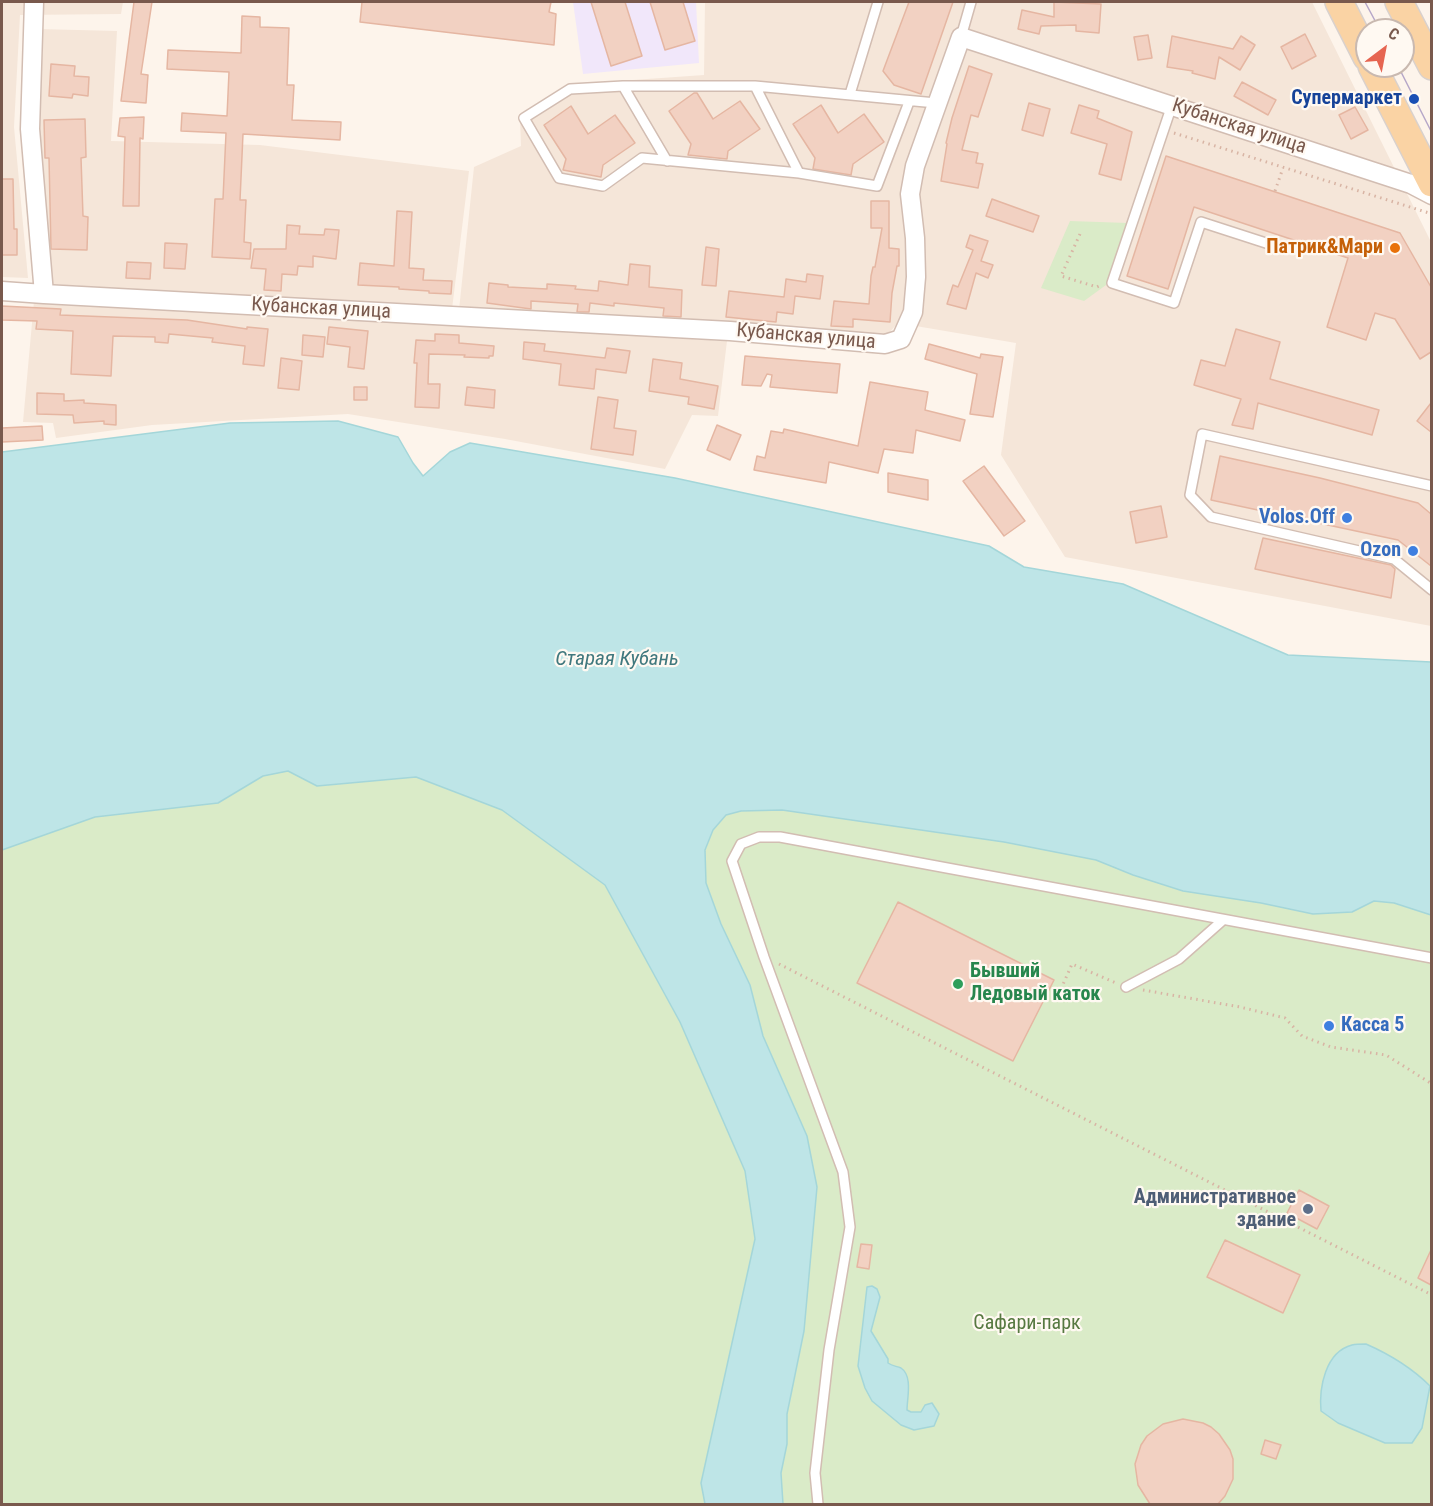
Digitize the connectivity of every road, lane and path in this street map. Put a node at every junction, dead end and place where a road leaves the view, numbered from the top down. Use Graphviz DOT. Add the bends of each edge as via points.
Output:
graph roads {
  1 [pos="34,2"];
  2 [pos="878,2"];
  3 [pos="971,2"];
  4 [pos="1339,2"];
  5 [pos="1400,2"];
  6 [pos="1355,33"];
  7 [pos="961,37"];
  8 [pos="1431,66"];
  9 [pos="1377,78"];
  10 [pos="623,86"];
  11 [pos="755,86"];
  12 [pos="850,94"];
  13 [pos="909,102"];
  14 [pos="936,103"];
  15 [pos="1172,105"];
  16 [pos="1163,129"];
  17 [pos="667,161"];
  18 [pos="1283,168"];
  19 [pos="799,173"];
  20 [pos="1431,183"];
  21 [pos="1275,191"];
  22 [pos="1431,195"];
  23 [pos="1429,213"];
  24 [pos="1080,234"];
  25 [pos="1269,244"];
  26 [pos="1096,287"];
  27 [pos="2,291"];
  28 [pos="44,294"];
  29 [pos="1431,486"];
  30 [pos="1431,590"];
  31 [pos="1223,920"];
  32 [pos="764,957"];
  33 [pos="1431,958"];
  34 [pos="1126,987"];
  35 [pos="1062,989"];
  36 [pos="1431,1084"];
  37 [pos="1431,1295"];
  38 [pos="818,1504"];
  1 -- 28 [label="street" via="30,129"];
  2 -- 12 [label="lane"];
  3 -- 7 [label="lane"];
  4 -- 6 [label="main road"];
  5 -- 8 [label="main road"];
  7 -- 14 [label="street, Кубанская улица"];
  7 -- 15 [label="street, Кубанская улица"];
  9 -- 20 [label="main road"];
  10 -- 11 [label="lane"];
  10 -- 17 [label="lane"];
  10 -- 17 [label="lane" via="570,89 524,118 558,178 603,186 642,158"];
  11 -- 12 [label="lane"];
  11 -- 19 [label="lane"];
  12 -- 13 [label="lane"];
  13 -- 14 [label="lane"];
  13 -- 19 [label="lane" via="877,186"];
  14 -- 28 [label="street, Кубанская улица" via="910,194 915,237 913,312 901,339 885,344 730,331"];
  15 -- 16 [label="lane"];
  15 -- 22 [label="street, Кубанская улица" via="1412,184"];
  16 -- 18 [label="path"];
  16 -- 25 [label="lane" via="1112,283 1174,303 1201,222"];
  17 -- 19 [label="lane"];
  18 -- 21 [label="path"];
  18 -- 23 [label="path"];
  24 -- 26 [label="path" via="1061,276"];
  27 -- 28 [label="street, Кубанская улица"];
  29 -- 30 [label="lane" via="1202,434 1190,495 1210,518 1394,559"];
  31 -- 32 [label="lane" via="780,837 759,837 741,844 732,861"];
  31 -- 33 [label="lane"];
  31 -- 34 [label="lane" via="1179,959"];
  32 -- 37 [label="path"];
  32 -- 38 [label="lane" via="843,1172 850,1227 814,1473"];
  34 -- 35 [label="path" via="1072,964"];
  34 -- 36 [label="path" via="1285,1018 1302,1036 1331,1047 1386,1055"];
}
